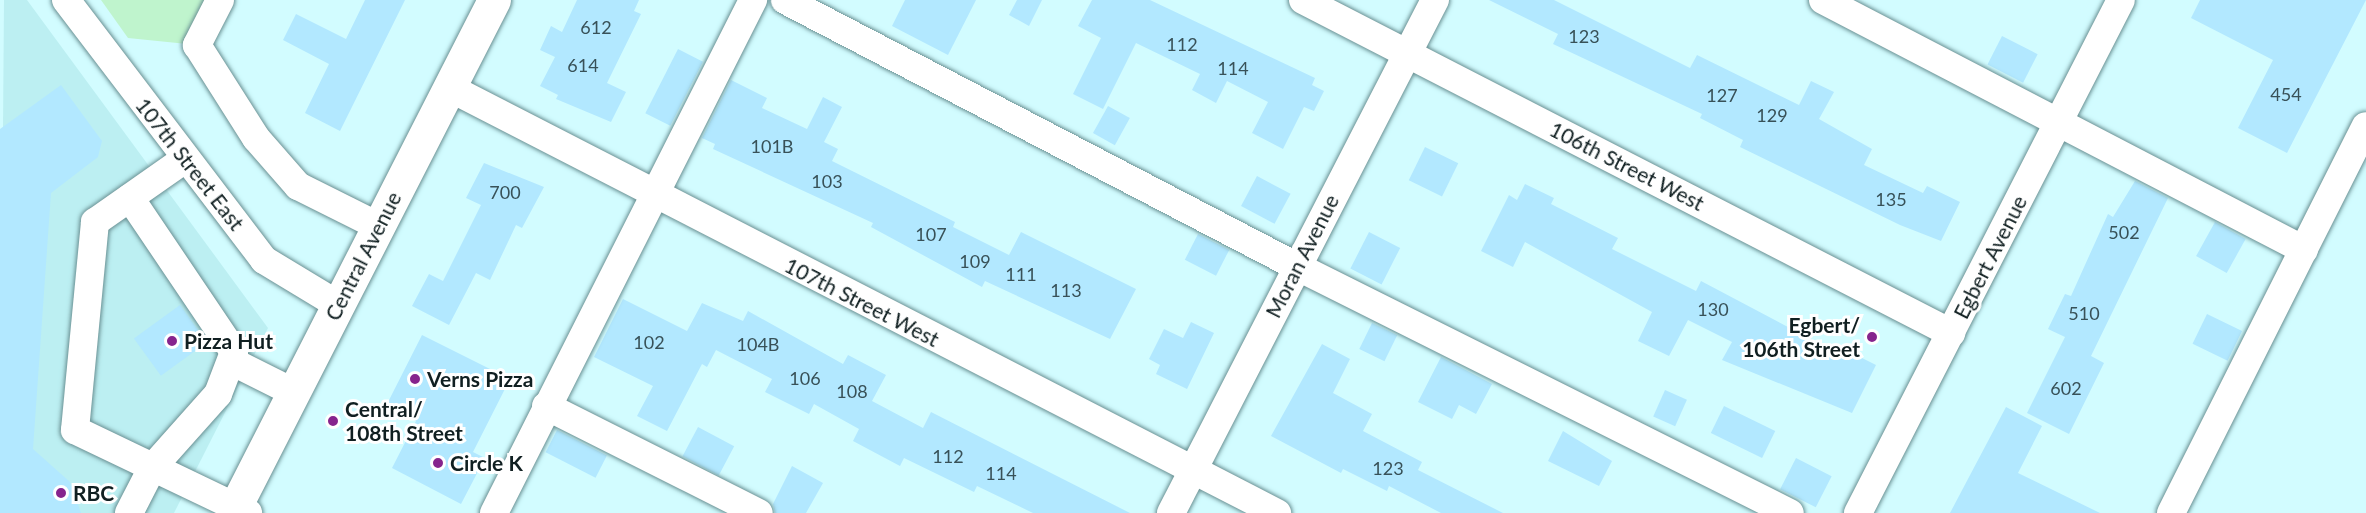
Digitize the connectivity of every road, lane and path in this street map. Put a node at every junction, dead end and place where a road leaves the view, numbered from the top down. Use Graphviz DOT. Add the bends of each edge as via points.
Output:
graph roads {
  1 [pos="66,0"];
  2 [pos="219,0"];
  3 [pos="494,0"];
  4 [pos="753,0"];
  5 [pos="785,0"];
  6 [pos="1303,0"];
  7 [pos="1435,0"];
  8 [pos="1823,0"];
  9 [pos="2121,0"];
  10 [pos="1408,54"];
  11 [pos="450,88"];
  12 [pos="2058,123"];
  13 [pos="2366,126"];
  14 [pos="185,159"];
  15 [pos="654,197"];
  16 [pos="130,198"];
  17 [pos="378,226"];
  18 [pos="2304,250"];
  19 [pos="1296,266"];
  20 [pos="337,304"];
  21 [pos="1951,333"];
  22 [pos="233,362"];
  23 [pos="293,392"];
  24 [pos="546,406"];
  25 [pos="152,468"];
  26 [pos="1192,470"];
  27 [pos="238,511"];
  28 [pos="129,513"];
  29 [pos="494,513"];
  30 [pos="759,513"];
  31 [pos="1171,513"];
  32 [pos="1277,513"];
  33 [pos="1790,513"];
  34 [pos="1858,513"];
  35 [pos="2171,513"];
  1 -- 14 [label="street, 107th Street East"];
  2 -- 17 [label="street" via="197,45 256,138 298,186"];
  3 -- 11 [label="main road, Central Avenue"];
  4 -- 15 [label="street"];
  5 -- 19 [label="street"];
  6 -- 10 [label="street, 106th Street West"];
  7 -- 10 [label="street, Moran Avenue"];
  8 -- 12 [label="street"];
  9 -- 12 [label="street, Egbert Avenue"];
  10 -- 19 [label="street, Moran Avenue"];
  10 -- 21 [label="street, 106th Street West"];
  11 -- 15 [label="street, 107th Street West"];
  11 -- 17 [label="main road, Central Avenue"];
  12 -- 18 [label="street"];
  12 -- 21 [label="street, Egbert Avenue"];
  13 -- 18 [label="street"];
  14 -- 16 [label="street"];
  14 -- 20 [label="street, 107th Street East" via="264,260"];
  15 -- 24 [label="street"];
  15 -- 26 [label="street, 107th Street West"];
  16 -- 22 [label="street" via="232,343"];
  16 -- 25 [label="street" via="95,222 75,430"];
  17 -- 20 [label="main road, Central Avenue"];
  18 -- 35 [label="street"];
  19 -- 26 [label="street, Moran Avenue"];
  19 -- 33 [label="street"];
  20 -- 23 [label="main road, Central Avenue"];
  21 -- 34 [label="street, Egbert Avenue"];
  22 -- 23 [label="street"];
  22 -- 25 [label="street" via="218,394"];
  23 -- 27 [label="main road, Central Avenue"];
  24 -- 29 [label="street"];
  24 -- 30 [label="street"];
  25 -- 27 [label="street"];
  25 -- 28 [label="street"];
  26 -- 31 [label="street, Moran Avenue"];
  26 -- 32 [label="street, 107th Street West"];
}
